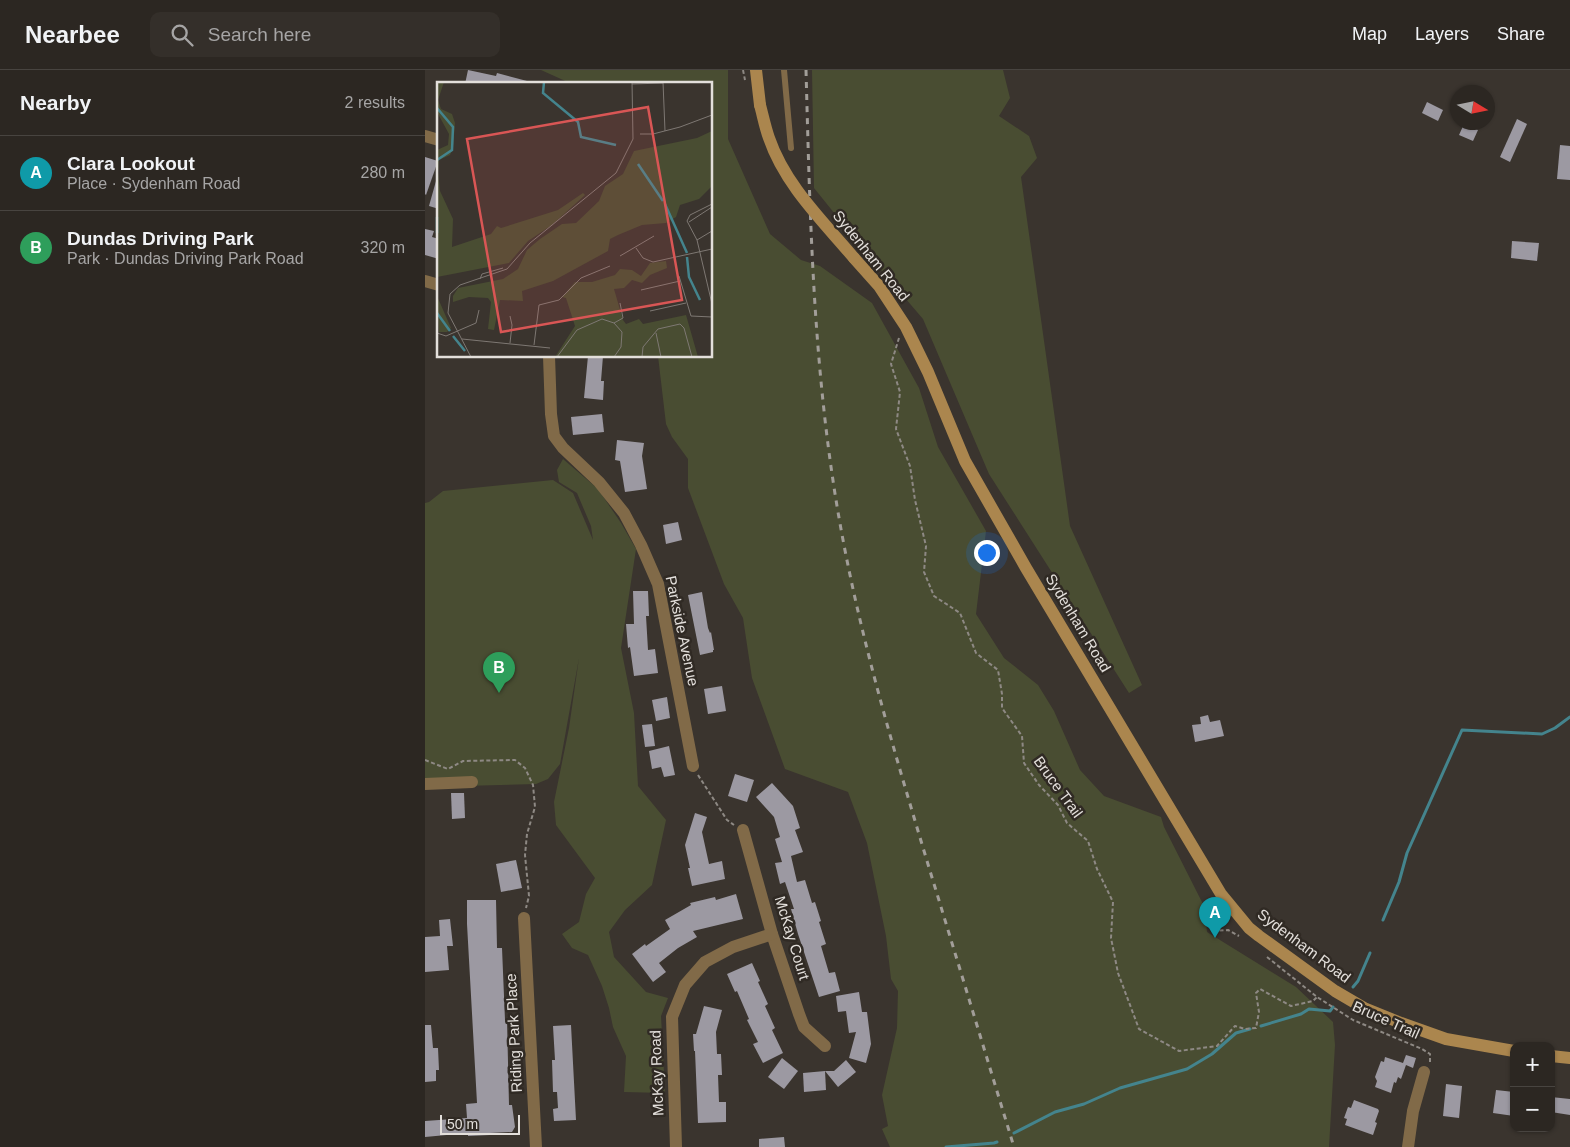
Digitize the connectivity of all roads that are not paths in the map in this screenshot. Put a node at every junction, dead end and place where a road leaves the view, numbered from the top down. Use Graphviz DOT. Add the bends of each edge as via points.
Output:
graph roads {
  1 [pos="756,70"];
  2 [pos="784,70"];
  3 [pos="791,148"];
  4 [pos="549,358"];
  5 [pos="693,766"];
  6 [pos="472,782"];
  7 [pos="425,784"];
  8 [pos="743,830"];
  9 [pos="524,918"];
  10 [pos="772,934"];
  11 [pos="825,1046"];
  12 [pos="1510,1049"];
  13 [pos="1555,1056"];
  14 [pos="1570,1058"];
  15 [pos="1424,1072"];
  16 [pos="535,1147"];
  17 [pos="676,1147"];
  18 [pos="1408,1147"];
  1 -- 12 [label="main road, Sydenham Road, bridge" via="760,105 769,139 783,168 800,195 879,286 906,327 965,461 1025,568 1221,894 1259,936 1364,1008 1446,1039"];
  2 -- 3 [label="lane"];
  4 -- 5 [label="street, Parkside Avenue" via="554,436 624,513 658,584"];
  6 -- 7 [label="street"];
  8 -- 10 [label="street, McKay Court"];
  9 -- 16 [label="street, Riding Park Place"];
  10 -- 11 [label="street, McKay Court" via="804,1027"];
  10 -- 17 [label="street, McKay Road" via="733,947 705,962 685,985 672,1017"];
  13 -- 14 [label="main road"];
  15 -- 18 [label="street" via="1413,1111"];
}
